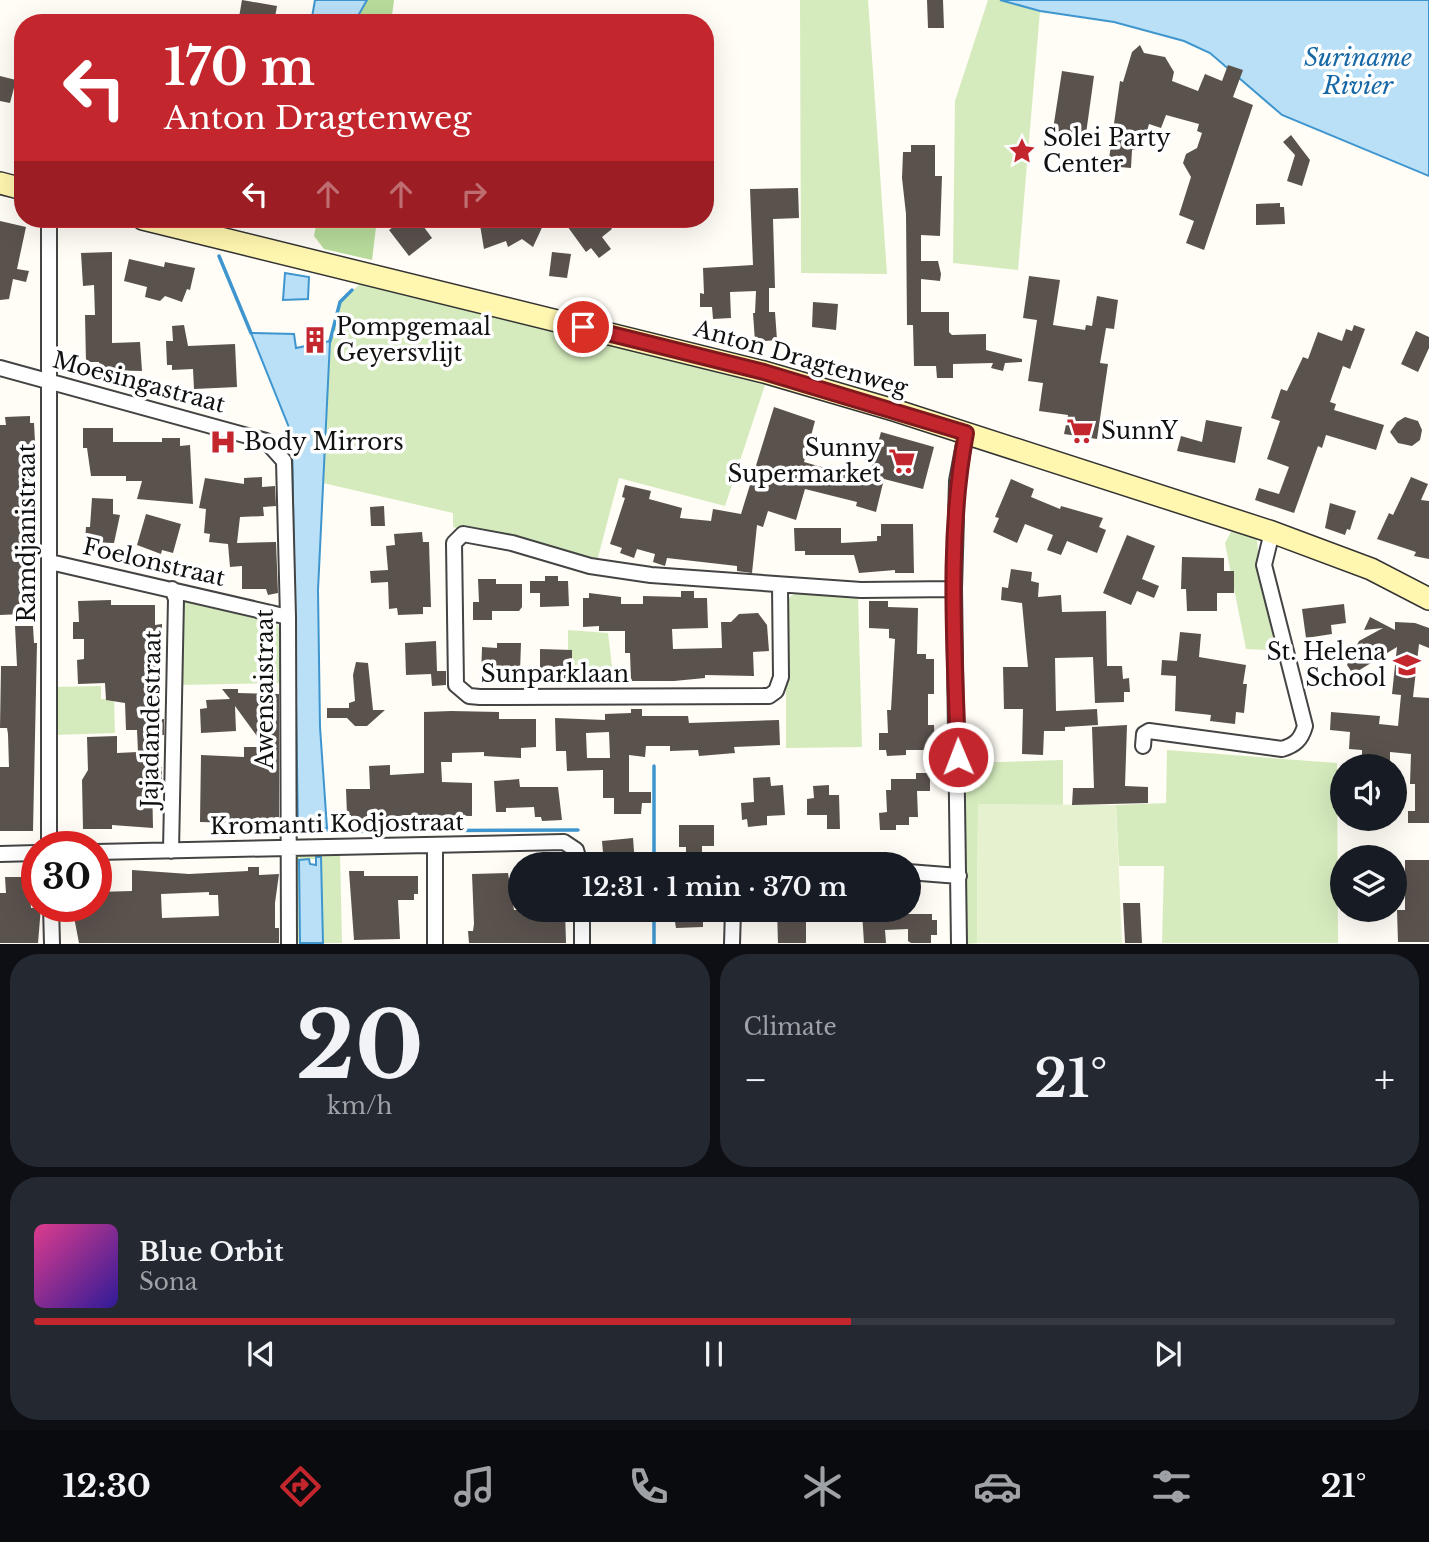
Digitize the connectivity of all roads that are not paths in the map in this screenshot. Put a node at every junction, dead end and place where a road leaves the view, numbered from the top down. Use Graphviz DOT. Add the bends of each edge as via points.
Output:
graph roads {
  1 [pos="49,228"];
  2 [pos="180,228"];
  3 [pos="0,368"];
  4 [pos="51,381"];
  5 [pos="966,433"];
  6 [pos="266,441"];
  7 [pos="1272,531"];
  8 [pos="50,562"];
  9 [pos="780,586"];
  10 [pos="172,589"];
  11 [pos="954,589"];
  12 [pos="1429,599"];
  13 [pos="288,617"];
  14 [pos="1143,746"];
  15 [pos="49,831"];
  16 [pos="435,845"];
  17 [pos="289,848"];
  18 [pos="171,851"];
  19 [pos="112,852"];
  20 [pos="573,852"];
  21 [pos="21,853"];
  22 [pos="0,854"];
  23 [pos="921,873"];
  24 [pos="959,876"];
  25 [pos="51,922"];
  26 [pos="582,922"];
  27 [pos="733,922"];
  28 [pos="52,943"];
  29 [pos="289,943"];
  30 [pos="435,943"];
  31 [pos="582,943"];
  32 [pos="732,943"];
  33 [pos="959,943"];
  1 -- 4 [label="street, Ramdjanistraat"];
  2 -- 5 [label="main road, Anton Dragtenweg" via="764,372"];
  3 -- 4 [label="street, Moesingastraat"];
  4 -- 6 [label="street, Moesingastraat"];
  4 -- 8 [label="street, Ramdjanistraat"];
  5 -- 7 [label="main road, Anton Dragtenweg"];
  5 -- 11 [label="street" via="957,481"];
  6 -- 13 [label="street, Awensaistraat" via="284,461"];
  7 -- 12 [label="main road, Anton Dragtenweg" via="1371,569"];
  7 -- 14 [label="street" via="1264,565 1305,726 1302,737 1282,749 1149,731 1142,737"];
  8 -- 10 [label="street, Foelonstraat"];
  8 -- 15 [label="street, Ramdjanistraat"];
  9 -- 9 [label="street, Sunparklaan" via="590,566 463,534 454,543 456,685 469,696 480,697 769,696 776,691 780,677"];
  9 -- 11 [label="street, Sunparklaan"];
  10 -- 13 [label="street, Foelonstraat"];
  10 -- 18 [label="street, Jajadandestraat" via="176,599"];
  11 -- 24 [label="street"];
  13 -- 17 [label="street, Awensaistraat"];
  16 -- 17 [label="street, Kromanti Kodjostraat"];
  16 -- 20 [label="street, Kromanti Kodjostraat" via="564,842"];
  16 -- 30 [label="street"];
  17 -- 18 [label="street, Kromanti Kodjostraat"];
  17 -- 29 [label="street, Awensaistraat"];
  18 -- 19 [label="street, Kromanti Kodjostraat"];
  21 -- 22 [label="street"];
  23 -- 24 [label="street"];
  24 -- 33 [label="street"];
  25 -- 28 [label="street"];
  26 -- 31 [label="street"];
  27 -- 32 [label="street"];
}
